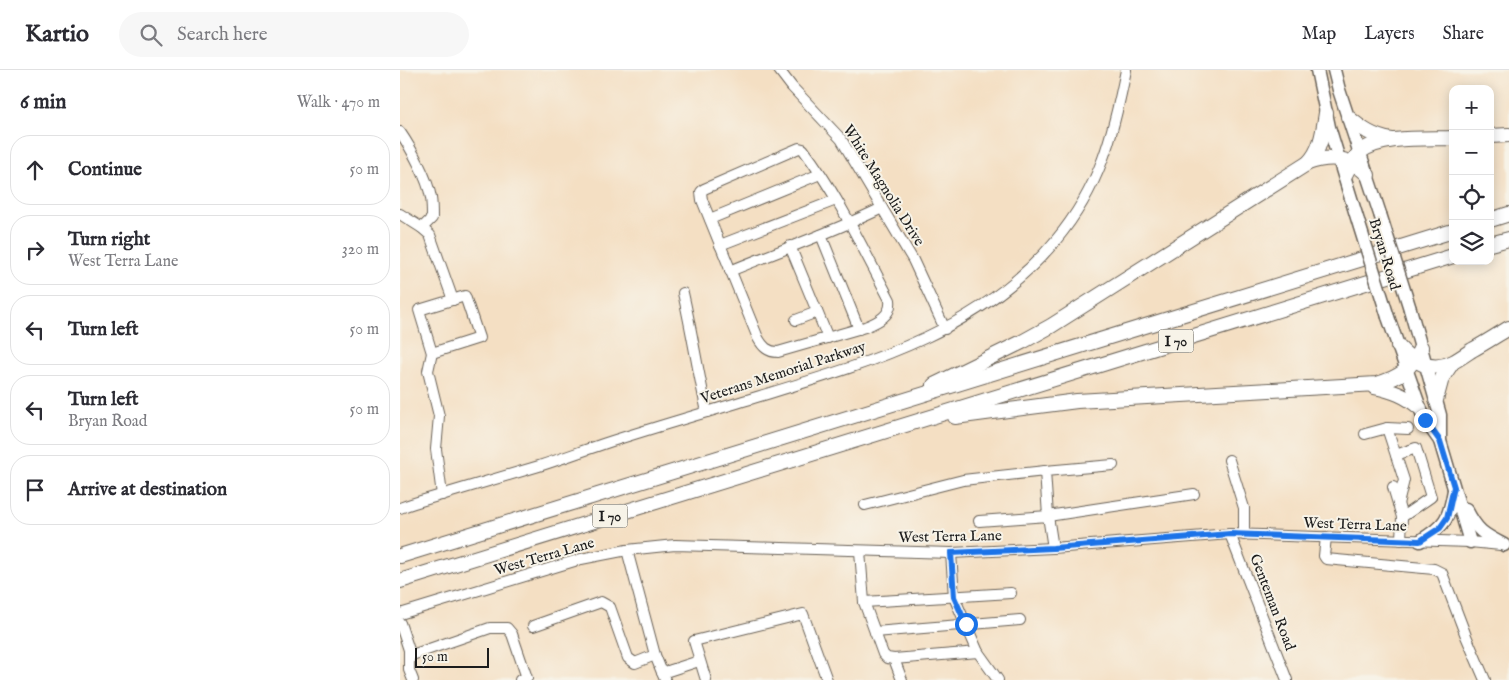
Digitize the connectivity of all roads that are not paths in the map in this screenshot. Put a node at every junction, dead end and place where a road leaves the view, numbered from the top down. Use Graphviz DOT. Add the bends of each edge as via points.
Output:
graph roads {
  1 [pos="779,70"];
  2 [pos="1126,70"];
  3 [pos="1317,70"];
  4 [pos="1334,70"];
  5 [pos="1326,113"];
  6 [pos="1348,117"];
  7 [pos="400,132"];
  8 [pos="1509,135"];
  9 [pos="1494,136"];
  10 [pos="1449,138"];
  11 [pos="1395,140"];
  12 [pos="1350,158"];
  13 [pos="1308,163"];
  14 [pos="820,174"];
  15 [pos="1345,175"];
  16 [pos="1368,175"];
  17 [pos="836,200"];
  18 [pos="882,208"];
  19 [pos="400,214"];
  20 [pos="1509,214"];
  21 [pos="710,219"];
  22 [pos="1494,219"];
  23 [pos="849,223"];
  24 [pos="422,228"];
  25 [pos="1449,232"];
  26 [pos="821,235"];
  27 [pos="1509,239"];
  28 [pos="1494,243"];
  29 [pos="720,245"];
  30 [pos="791,249"];
  31 [pos="1449,257"];
  32 [pos="734,269"];
  33 [pos="683,292"];
  34 [pos="453,300"];
  35 [pos="817,312"];
  36 [pos="796,320"];
  37 [pos="1509,328"];
  38 [pos="859,329"];
  39 [pos="946,329"];
  40 [pos="828,338"];
  41 [pos="1398,346"];
  42 [pos="1421,348"];
  43 [pos="432,353"];
  44 [pos="1452,363"];
  45 [pos="1416,366"];
  46 [pos="1368,386"];
  47 [pos="1436,400"];
  48 [pos="903,401"];
  49 [pos="1420,408"];
  50 [pos="707,412"];
  51 [pos="899,427"];
  52 [pos="1387,428"];
  53 [pos="1408,429"];
  54 [pos="1365,434"];
  55 [pos="1440,441"];
  56 [pos="1396,455"];
  57 [pos="1229,460"];
  58 [pos="1113,465"];
  59 [pos="1045,471"];
  60 [pos="1393,486"];
  61 [pos="1454,487"];
  62 [pos="1194,494"];
  63 [pos="442,495"];
  64 [pos="1398,504"];
  65 [pos="865,505"];
  66 [pos="400,508"];
  67 [pos="1048,516"];
  68 [pos="1402,517"];
  69 [pos="979,521"];
  70 [pos="1230,534"];
  71 [pos="1244,534"];
  72 [pos="1326,537"];
  73 [pos="1401,540"];
  74 [pos="1420,541"];
  75 [pos="1470,542"];
  76 [pos="1507,545"];
  77 [pos="1053,548"];
  78 [pos="627,550"];
  79 [pos="860,551"];
  80 [pos="951,553"];
  81 [pos="400,556"];
  82 [pos="400,581"];
  83 [pos="1011,592"];
  84 [pos="954,597"];
  85 [pos="864,602"];
  86 [pos="400,614"];
  87 [pos="1020,620"];
  88 [pos="400,623"];
  89 [pos="966,624"];
  90 [pos="533,626"];
  91 [pos="875,632"];
  92 [pos="978,652"];
  93 [pos="656,655"];
  94 [pos="409,656"];
  95 [pos="894,659"];
  96 [pos="699,661"];
  97 [pos="664,676"];
  98 [pos="413,680"];
  99 [pos="520,680"];
  100 [pos="706,680"];
  101 [pos="827,680"];
  102 [pos="902,680"];
  103 [pos="998,680"];
  104 [pos="1287,680"];
  105 [pos="1485,680"];
  1 -- 18 [label="street, White Magnolia Drive" via="842,139"];
  2 -- 39 [label="street, Veterans Memorial Parkway" via="1108,147 1094,182 1070,221 1023,275 992,300"];
  3 -- 5 [label="main road"];
  4 -- 6 [label="main road"];
  5 -- 12 [label="main road"];
  5 -- 13 [label="highway" via="1320,145"];
  6 -- 11 [label="highway" via="1372,135"];
  6 -- 12 [label="main road"];
  7 -- 24 [label="street" via="410,146 429,189 432,218"];
  8 -- 9 [label="highway"];
  10 -- 11 [label="highway"];
  11 -- 12 [label="highway" via="1380,143"];
  12 -- 13 [label="highway" via="1327,158"];
  12 -- 15 [label="highway"];
  12 -- 16 [label="highway"];
  13 -- 48 [label="highway" via="1051,326"];
  14 -- 17 [label="street"];
  14 -- 21 [label="street"];
  14 -- 21 [label="street" via="799,148 704,188 702,200"];
  15 -- 41 [label="main road, Bryan Road, bridge"];
  16 -- 42 [label="main road, Bryan Road, bridge"];
  17 -- 23 [label="street"];
  17 -- 29 [label="street"];
  18 -- 23 [label="street"];
  18 -- 39 [label="street, White Magnolia Drive" via="913,260"];
  19 -- 24 [label="street"];
  20 -- 22 [label="highway"];
  21 -- 29 [label="street"];
  23 -- 26 [label="street"];
  23 -- 38 [label="street" via="891,305 881,319"];
  24 -- 34 [label="street" via="430,235"];
  25 -- 48 [label="highway, I 70"];
  26 -- 30 [label="street"];
  26 -- 38 [label="street"];
  27 -- 28 [label="highway"];
  29 -- 32 [label="street"];
  30 -- 32 [label="street"];
  30 -- 35 [label="street"];
  31 -- 51 [label="highway, I 70"];
  32 -- 40 [label="street" via="758,338 767,350 778,352"];
  33 -- 50 [label="street"];
  34 -- 43 [label="street" via="419,310"];
  34 -- 43 [label="street" via="466,296 479,338"];
  35 -- 36 [label="street"];
  35 -- 40 [label="street"];
  37 -- 44 [label="highway"];
  38 -- 40 [label="street"];
  39 -- 50 [label="street, Veterans Memorial Parkway" via="848,369"];
  41 -- 45 [label="highway"];
  42 -- 45 [label="highway"];
  43 -- 63 [label="street" via="428,371 439,416 436,449"];
  44 -- 45 [label="highway" via="1437,367"];
  44 -- 47 [label="highway" via="1442,378"];
  45 -- 46 [label="highway" via="1393,379"];
  45 -- 47 [label="main road"];
  45 -- 49 [label="main road"];
  46 -- 49 [label="highway" via="1402,395"];
  46 -- 51 [label="highway" via="1078,401"];
  47 -- 55 [label="main road" via="1440,415"];
  48 -- 81 [label="highway, I 70"];
  49 -- 55 [label="main road"];
  50 -- 63 [label="street, Veterans Memorial Parkway"];
  51 -- 82 [label="highway, I 70"];
  52 -- 53 [label="street"];
  52 -- 54 [label="street"];
  52 -- 56 [label="street"];
  55 -- 61 [label="main road"];
  56 -- 64 [label="street" via="1404,480"];
  56 -- 68 [label="street" via="1416,448 1431,497"];
  57 -- 71 [label="street" via="1242,502"];
  58 -- 59 [label="street"];
  59 -- 65 [label="street" via="963,480"];
  59 -- 67 [label="street"];
  60 -- 64 [label="street"];
  61 -- 74 [label="main road" via="1447,518 1440,528"];
  61 -- 75 [label="main road"];
  61 -- 76 [label="main road" via="1479,531"];
  62 -- 67 [label="street"];
  63 -- 66 [label="street, Veterans Memorial Parkway"];
  64 -- 68 [label="street"];
  67 -- 69 [label="street"];
  67 -- 77 [label="street"];
  68 -- 73 [label="street"];
  70 -- 71 [label="street, West Terra Lane"];
  70 -- 77 [label="street, West Terra Lane"];
  70 -- 104 [label="street, Genteman Road"];
  71 -- 72 [label="street, West Terra Lane"];
  72 -- 73 [label="street, West Terra Lane"];
  72 -- 105 [label="street" via="1326,560 1434,569 1442,573"];
  73 -- 74 [label="street, West Terra Lane"];
  74 -- 75 [label="street, West Terra Lane"];
  75 -- 76 [label="street, West Terra Lane"];
  77 -- 80 [label="street, West Terra Lane"];
  78 -- 79 [label="street, West Terra Lane" via="675,545"];
  78 -- 86 [label="street, West Terra Lane" via="581,559"];
  78 -- 93 [label="street"];
  79 -- 80 [label="street, West Terra Lane"];
  79 -- 85 [label="street"];
  80 -- 84 [label="street"];
  83 -- 84 [label="street"];
  84 -- 85 [label="street"];
  84 -- 89 [label="street"];
  85 -- 91 [label="street"];
  87 -- 89 [label="street"];
  88 -- 94 [label="street"];
  89 -- 91 [label="street"];
  89 -- 92 [label="street"];
  90 -- 93 [label="street" via="601,602 610,607 628,658 635,662"];
  91 -- 95 [label="street" via="883,654"];
  92 -- 95 [label="street"];
  92 -- 103 [label="street"];
  93 -- 97 [label="street"];
  94 -- 98 [label="street"];
  94 -- 99 [label="street" via="490,628 507,628 527,678"];
  95 -- 102 [label="street"];
  96 -- 97 [label="street"];
  96 -- 100 [label="street"];
  96 -- 101 [label="street" via="694,641 803,614"];
}
